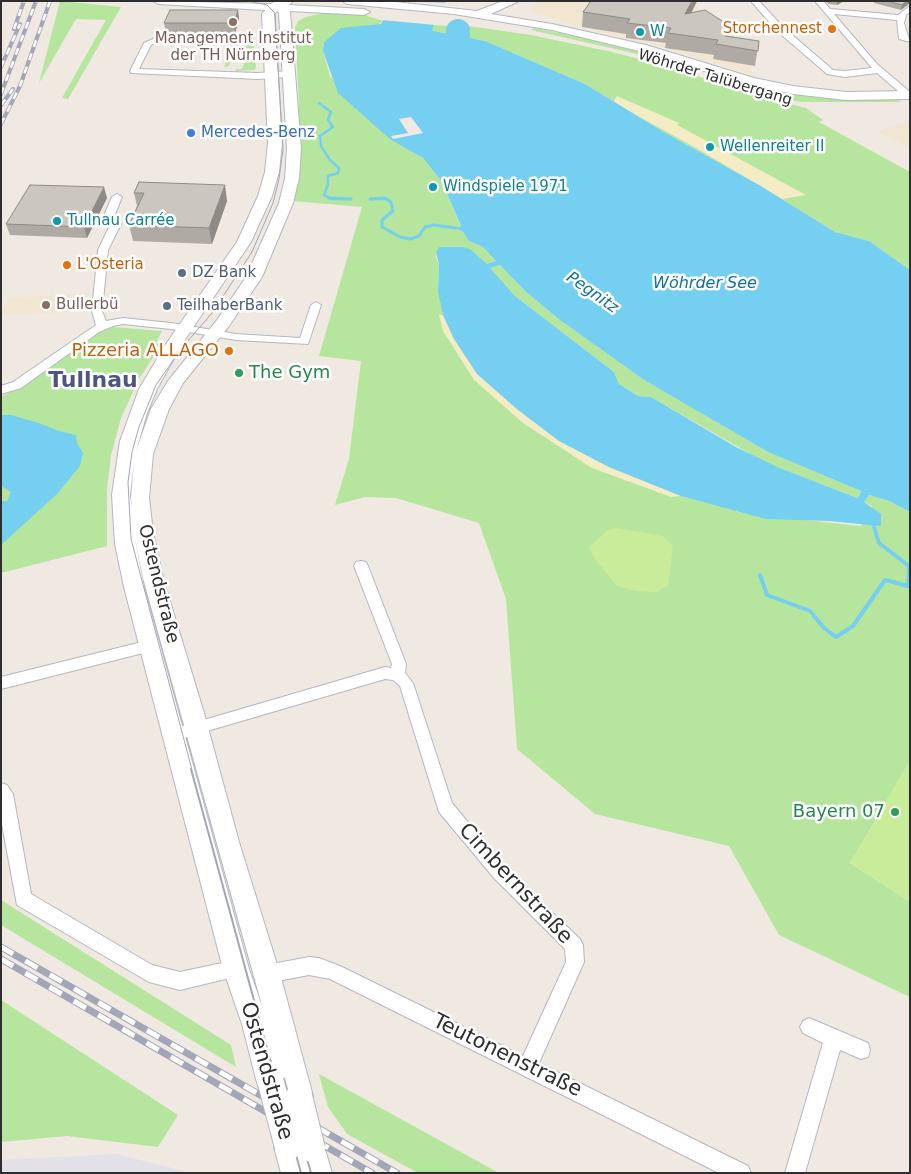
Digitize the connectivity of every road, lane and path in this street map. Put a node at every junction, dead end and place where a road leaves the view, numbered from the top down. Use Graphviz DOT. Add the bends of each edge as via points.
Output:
graph roads {
  1 [pos="158,1"];
  2 [pos="347,1"];
  3 [pos="482,1"];
  4 [pos="755,1"];
  5 [pos="819,1"];
  6 [pos="169,2"];
  7 [pos="512,2"];
  8 [pos="282,4"];
  9 [pos="220,5"];
  10 [pos="838,7"];
  11 [pos="910,8"];
  12 [pos="387,9"];
  13 [pos="849,9"];
  14 [pos="331,10"];
  15 [pos="829,11"];
  16 [pos="442,14"];
  17 [pos="475,14"];
  18 [pos="900,18"];
  19 [pos="268,19"];
  20 [pos="488,26"];
  21 [pos="529,28"];
  22 [pos="907,39"];
  23 [pos="155,40"];
  24 [pos="287,48"];
  25 [pos="879,70"];
  26 [pos="290,74"];
  27 [pos="270,76"];
  28 [pos="730,82"];
  29 [pos="755,82"];
  30 [pos="909,99"];
  31 [pos="117,196"];
  32 [pos="316,305"];
  33 [pos="102,327"];
  34 [pos="186,327"];
  35 [pos="215,333"];
  36 [pos="1,390"];
  37 [pos="361,566"];
  38 [pos="150,646"];
  39 [pos="397,675"];
  40 [pos="1,683"];
  41 [pos="197,729"];
  42 [pos="173,735"];
  43 [pos="1,790"];
  44 [pos="236,969"];
  45 [pos="267,974"];
  46 [pos="809,1027"];
  47 [pos="834,1038"];
  48 [pos="861,1050"];
  49 [pos="528,1066"];
  50 [pos="300,1163"];
  51 [pos="741,1173"];
  52 [pos="795,1173"];
  1 -- 6 [label="main road"];
  2 -- 12 [label="main road"];
  3 -- 16 [label="main road"];
  3 -- 17 [label="main road"];
  4 -- 25 [label="street" via="780,29 830,72 845,74"];
  5 -- 15 [label="street"];
  6 -- 9 [label="main road"];
  7 -- 17 [label="main road"];
  7 -- 21 [label="main road" via="511,14"];
  8 -- 9 [label="main road"];
  8 -- 14 [label="main road"];
  8 -- 19 [label="main road" via="269,11"];
  8 -- 24 [label="main road, Ostendstraße"];
  9 -- 19 [label="main road"];
  10 -- 13 [label="street" via="850,4"];
  11 -- 18 [label="street"];
  12 -- 14 [label="main road"];
  12 -- 16 [label="main road"];
  14 -- 24 [label="main road" via="297,19 293,24 294,37"];
  15 -- 18 [label="street"];
  15 -- 25 [label="street"];
  16 -- 17 [label="main road, Wöhrder Talübergang"];
  16 -- 20 [label="main road, Wöhrder Talübergang"];
  17 -- 20 [label="main road"];
  17 -- 21 [label="main road, Wöhrder Talübergang"];
  18 -- 22 [label="street"];
  19 -- 27 [label="main road, Ostendstraße"];
  20 -- 21 [label="main road, Wöhrder Talübergang"];
  21 -- 28 [label="main road, Wöhrder Talübergang"];
  21 -- 29 [label="main road, Wöhrder Talübergang" via="529,31 529,28 546,26 646,49"];
  23 -- 27 [label="street" via="148,43 134,71"];
  24 -- 26 [label="main road, Ostendstraße"];
  25 -- 30 [label="street"];
  26 -- 27 [label="street"];
  26 -- 35 [label="main road, Ostendstraße" via="294,155 286,203 257,272"];
  27 -- 34 [label="main road, Ostendstraße" via="274,151 265,196 244,242"];
  28 -- 29 [label="main road"];
  28 -- 30 [label="main road, Wöhrder Talübergang" via="801,104 864,105"];
  29 -- 30 [label="main road, Wöhrder Talübergang" via="828,95"];
  31 -- 33 [label="street" via="107,220 116,224 103,250 97,311"];
  32 -- 35 [label="street" via="304,342"];
  33 -- 34 [label="street" via="123,321"];
  33 -- 36 [label="street" via="17,385"];
  34 -- 35 [label="street"];
  34 -- 38 [label="main road, Ostendstraße" via="141,404 122,474 125,544"];
  35 -- 41 [label="main road, Ostendstraße" via="176,381 160,409 144,454 140,481 146,548"];
  37 -- 39 [label="street, Cimbernstraße" via="399,664"];
  38 -- 40 [label="street"];
  38 -- 42 [label="main road, Ostendstraße"];
  39 -- 41 [label="street" via="385,673"];
  39 -- 49 [label="street, Cimbernstraße" via="406,683 445,807 500,873 574,945 575,962"];
  41 -- 42 [label="street"];
  41 -- 45 [label="main road, Ostendstraße"];
  42 -- 44 [label="main road, Ostendstraße"];
  43 -- 44 [label="street" via="6,794 23,899 149,973 180,981"];
  44 -- 45 [label="main road"];
  44 -- 50 [label="main road, Ostendstraße, bridge" via="270,1083"];
  45 -- 49 [label="street, Teutonenstraße" via="309,966 334,972"];
  45 -- 50 [label="main road, Ostendstraße, bridge" via="299,1096"];
  46 -- 47 [label="street"];
  47 -- 48 [label="street"];
  47 -- 52 [label="street"];
  49 -- 51 [label="street, Teutonenstraße"];
}
